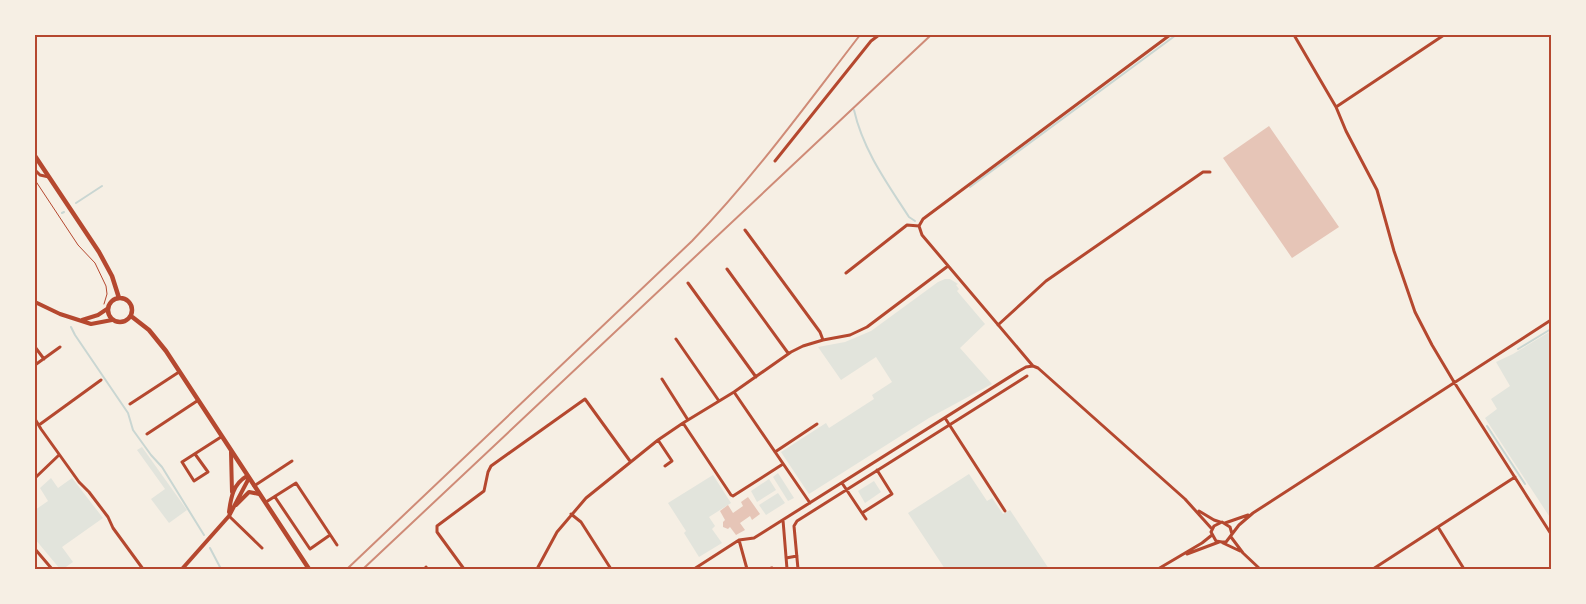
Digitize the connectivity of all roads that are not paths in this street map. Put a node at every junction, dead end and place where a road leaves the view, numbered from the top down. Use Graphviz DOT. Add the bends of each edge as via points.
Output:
graph roads {
  1 [pos="879,35"];
  2 [pos="1170,35"];
  3 [pos="1294,35"];
  4 [pos="1444,35"];
  5 [pos="1336,107"];
  6 [pos="35,156"];
  7 [pos="775,161"];
  8 [pos="35,170"];
  9 [pos="1210,172"];
  10 [pos="49,177"];
  11 [pos="919,226"];
  12 [pos="745,230"];
  13 [pos="948,266"];
  14 [pos="727,268"];
  15 [pos="846,273"];
  16 [pos="688,283"];
  17 [pos="119,298"];
  18 [pos="35,302"];
  19 [pos="105,308"];
  20 [pos="131,316"];
  21 [pos="112,320"];
  22 [pos="1551,320"];
  23 [pos="81,321"];
  24 [pos="998,324"];
  25 [pos="676,339"];
  26 [pos="823,340"];
  27 [pos="35,347"];
  28 [pos="60,347"];
  29 [pos="788,354"];
  30 [pos="44,359"];
  31 [pos="35,365"];
  32 [pos="1033,366"];
  33 [pos="179,372"];
  34 [pos="1027,376"];
  35 [pos="756,377"];
  36 [pos="662,379"];
  37 [pos="101,380"];
  38 [pos="1454,382"];
  39 [pos="734,392"];
  40 [pos="719,400"];
  41 [pos="197,401"];
  42 [pos="130,404"];
  43 [pos="945,418"];
  44 [pos="35,419"];
  45 [pos="688,420"];
  46 [pos="683,423"];
  47 [pos="817,424"];
  48 [pos="39,425"];
  49 [pos="949,425"];
  50 [pos="147,434"];
  51 [pos="221,437"];
  52 [pos="658,440"];
  53 [pos="231,452"];
  54 [pos="775,452"];
  55 [pos="195,454"];
  56 [pos="60,455"];
  57 [pos="292,461"];
  58 [pos="630,461"];
  59 [pos="783,464"];
  60 [pos="665,466"];
  61 [pos="877,470"];
  62 [pos="248,477"];
  63 [pos="1515,477"];
  64 [pos="35,478"];
  65 [pos="842,482"];
  66 [pos="254,486"];
  67 [pos="846,489"];
  68 [pos="232,494"];
  69 [pos="258,494"];
  70 [pos="275,496"];
  71 [pos="265,503"];
  72 [pos="809,504"];
  73 [pos="234,506"];
  74 [pos="1192,506"];
  75 [pos="812,511"];
  76 [pos="1005,511"];
  77 [pos="1253,513"];
  78 [pos="571,514"];
  79 [pos="862,514"];
  80 [pos="229,516"];
  81 [pos="866,519"];
  82 [pos="783,520"];
  83 [pos="1224,523"];
  84 [pos="1438,527"];
  85 [pos="1212,529"];
  86 [pos="1551,534"];
  87 [pos="330,535"];
  88 [pos="1212,535"];
  89 [pos="1231,535"];
  90 [pos="740,540"];
  91 [pos="1220,542"];
  92 [pos="337,545"];
  93 [pos="262,548"];
  94 [pos="35,550"];
  95 [pos="1243,553"];
  96 [pos="797,556"];
  97 [pos="1180,557"];
  98 [pos="786,558"];
  99 [pos="141,568"];
  100 [pos="52,569"];
  101 [pos="182,569"];
  102 [pos="309,569"];
  103 [pos="464,569"];
  104 [pos="537,569"];
  105 [pos="611,569"];
  106 [pos="694,569"];
  107 [pos="747,569"];
  108 [pos="787,569"];
  109 [pos="798,569"];
  110 [pos="1158,569"];
  111 [pos="1260,569"];
  112 [pos="1373,569"];
  113 [pos="1464,569"];
  1 -- 7 [label="street"];
  2 -- 11 [label="street" via="923,219"];
  3 -- 5 [label="street"];
  4 -- 5 [label="street"];
  5 -- 38 [label="street" via="1377,190 1415,312"];
  6 -- 10 [label="main road"];
  8 -- 10 [label="street"];
  9 -- 24 [label="street" via="1203,172 1046,281"];
  10 -- 17 [label="main road" via="99,252"];
  11 -- 13 [label="street" via="922,235"];
  11 -- 15 [label="street" via="907,225"];
  12 -- 26 [label="street"];
  13 -- 24 [label="street"];
  13 -- 26 [label="street" via="867,327 850,335"];
  14 -- 29 [label="street"];
  16 -- 35 [label="street"];
  17 -- 19 [label="main road"];
  17 -- 20 [label="main road" via="130,304"];
  18 -- 23 [label="street"];
  19 -- 21 [label="main road"];
  19 -- 23 [label="street" via="98,315"];
  20 -- 21 [label="main road" via="122,322"];
  20 -- 33 [label="main road" via="158,340"];
  21 -- 23 [label="street" via="91,324"];
  22 -- 38 [label="street"];
  24 -- 32 [label="street"];
  25 -- 40 [label="street"];
  26 -- 29 [label="street"];
  27 -- 30 [label="street"];
  28 -- 30 [label="street"];
  29 -- 35 [label="street"];
  30 -- 31 [label="street"];
  32 -- 43 [label="street" via="1026,367"];
  32 -- 74 [label="street" via="1070,395"];
  33 -- 41 [label="main road"];
  33 -- 42 [label="street"];
  34 -- 49 [label="street"];
  35 -- 39 [label="street"];
  36 -- 45 [label="street"];
  37 -- 48 [label="street"];
  38 -- 63 [label="street"];
  38 -- 77 [label="street"];
  39 -- 40 [label="street"];
  39 -- 54 [label="street"];
  40 -- 45 [label="street"];
  41 -- 50 [label="street"];
  41 -- 51 [label="main road"];
  43 -- 49 [label="street"];
  43 -- 65 [label="street"];
  44 -- 48 [label="street"];
  45 -- 46 [label="street"];
  46 -- 52 [label="street"];
  46 -- 59 [label="street" via="733,496"];
  47 -- 54 [label="street"];
  48 -- 56 [label="street"];
  49 -- 61 [label="street"];
  49 -- 76 [label="street"];
  51 -- 53 [label="main road"];
  51 -- 55 [label="street"];
  52 -- 58 [label="street"];
  52 -- 60 [label="street" via="672,461"];
  53 -- 62 [label="main road"];
  53 -- 68 [label="street"];
  54 -- 59 [label="street"];
  55 -- 55 [label="street" via="208,472 194,481 182,462"];
  56 -- 64 [label="street"];
  56 -- 99 [label="street" via="108,517"];
  57 -- 66 [label="street"];
  58 -- 78 [label="street"];
  58 -- 103 [label="street" via="585,399 492,466 484,491 438,526 437,532"];
  59 -- 72 [label="street"];
  61 -- 67 [label="street"];
  61 -- 79 [label="street" via="892,494"];
  62 -- 66 [label="main road"];
  62 -- 68 [label="street" via="237,484"];
  62 -- 73 [label="street"];
  63 -- 84 [label="street"];
  63 -- 86 [label="street"];
  65 -- 67 [label="street"];
  65 -- 72 [label="street"];
  66 -- 69 [label="main road"];
  67 -- 75 [label="street"];
  67 -- 79 [label="street"];
  68 -- 80 [label="street"];
  69 -- 71 [label="main road"];
  69 -- 73 [label="street" via="250,492"];
  70 -- 71 [label="street"];
  70 -- 87 [label="street" via="296,483"];
  70 -- 87 [label="street" via="310,549"];
  71 -- 102 [label="main road"];
  72 -- 75 [label="street"];
  72 -- 82 [label="street"];
  73 -- 80 [label="street"];
  74 -- 83 [label="street"];
  74 -- 85 [label="street"];
  75 -- 96 [label="street" via="794,523"];
  77 -- 83 [label="street"];
  77 -- 89 [label="street"];
  78 -- 104 [label="street"];
  78 -- 105 [label="street" via="581,522"];
  79 -- 81 [label="street"];
  80 -- 93 [label="street"];
  80 -- 101 [label="street"];
  82 -- 90 [label="street" via="754,538"];
  82 -- 98 [label="street"];
  83 -- 85 [label="street" via="1216,524"];
  83 -- 89 [label="street" via="1230,527"];
  84 -- 112 [label="street"];
  84 -- 113 [label="street"];
  85 -- 88 [label="street"];
  87 -- 92 [label="street"];
  88 -- 91 [label="street"];
  88 -- 97 [label="street"];
  89 -- 91 [label="street" via="1226,542"];
  89 -- 95 [label="street"];
  90 -- 106 [label="street"];
  90 -- 107 [label="street"];
  91 -- 95 [label="street"];
  91 -- 97 [label="street"];
  94 -- 100 [label="street"];
  95 -- 111 [label="street"];
  96 -- 98 [label="street"];
  96 -- 109 [label="street"];
  97 -- 110 [label="street"];
  98 -- 108 [label="street"];
}
